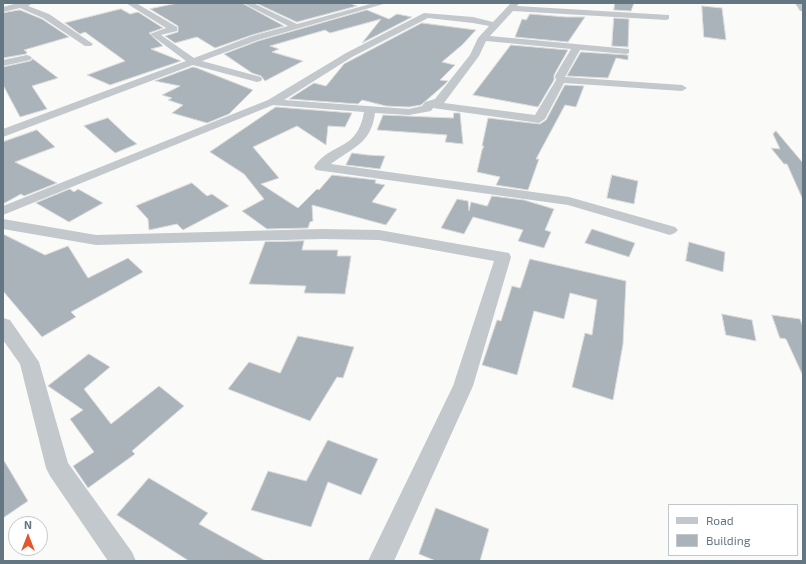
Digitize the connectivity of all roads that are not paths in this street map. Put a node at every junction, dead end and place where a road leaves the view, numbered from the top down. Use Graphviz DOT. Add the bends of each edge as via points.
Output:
graph roads {
  1 [pos="29,3"];
  2 [pos="130,3"];
  3 [pos="247,3"];
  4 [pos="383,3"];
  5 [pos="799,3"];
  6 [pos="20,5"];
  7 [pos="513,6"];
  8 [pos="803,9"];
  9 [pos="3,10"];
  10 [pos="666,17"];
  11 [pos="494,25"];
  12 [pos="296,27"];
  13 [pos="483,38"];
  14 [pos="88,44"];
  15 [pos="577,46"];
  16 [pos="626,50"];
  17 [pos="27,58"];
  18 [pos="194,62"];
  19 [pos="3,63"];
  20 [pos="257,79"];
  21 [pos="561,80"];
  22 [pos="682,88"];
  23 [pos="272,102"];
  24 [pos="429,104"];
  25 [pos="370,109"];
  26 [pos="3,133"];
  27 [pos="3,211"];
  28 [pos="3,224"];
  29 [pos="670,230"];
  30 [pos="3,325"];
  31 [pos="123,561"];
  32 [pos="381,561"];
  1 -- 6 [label="street"];
  2 -- 18 [label="street" via="174,29 154,34"];
  3 -- 12 [label="street"];
  4 -- 12 [label="street"];
  5 -- 8 [label="street"];
  6 -- 9 [label="street"];
  6 -- 14 [label="street" via="46,16"];
  7 -- 10 [label="street"];
  7 -- 11 [label="street"];
  11 -- 13 [label="street"];
  11 -- 23 [label="street" via="427,15 349,55"];
  12 -- 18 [label="street" via="255,38"];
  13 -- 15 [label="street"];
  13 -- 24 [label="street" via="474,56 439,102"];
  15 -- 16 [label="street"];
  15 -- 21 [label="street" via="560,76"];
  17 -- 19 [label="street"];
  18 -- 20 [label="street"];
  18 -- 26 [label="street"];
  21 -- 22 [label="street"];
  21 -- 24 [label="street" via="539,119"];
  23 -- 25 [label="street"];
  23 -- 27 [label="street"];
  24 -- 25 [label="street" via="427,109 408,112"];
  25 -- 29 [label="street" via="365,131 356,141 327,158 320,167 569,202"];
  28 -- 32 [label="street" via="96,240 322,234 379,235 503,257 463,386"];
  30 -- 31 [label="street" via="29,362 58,468"];
}
